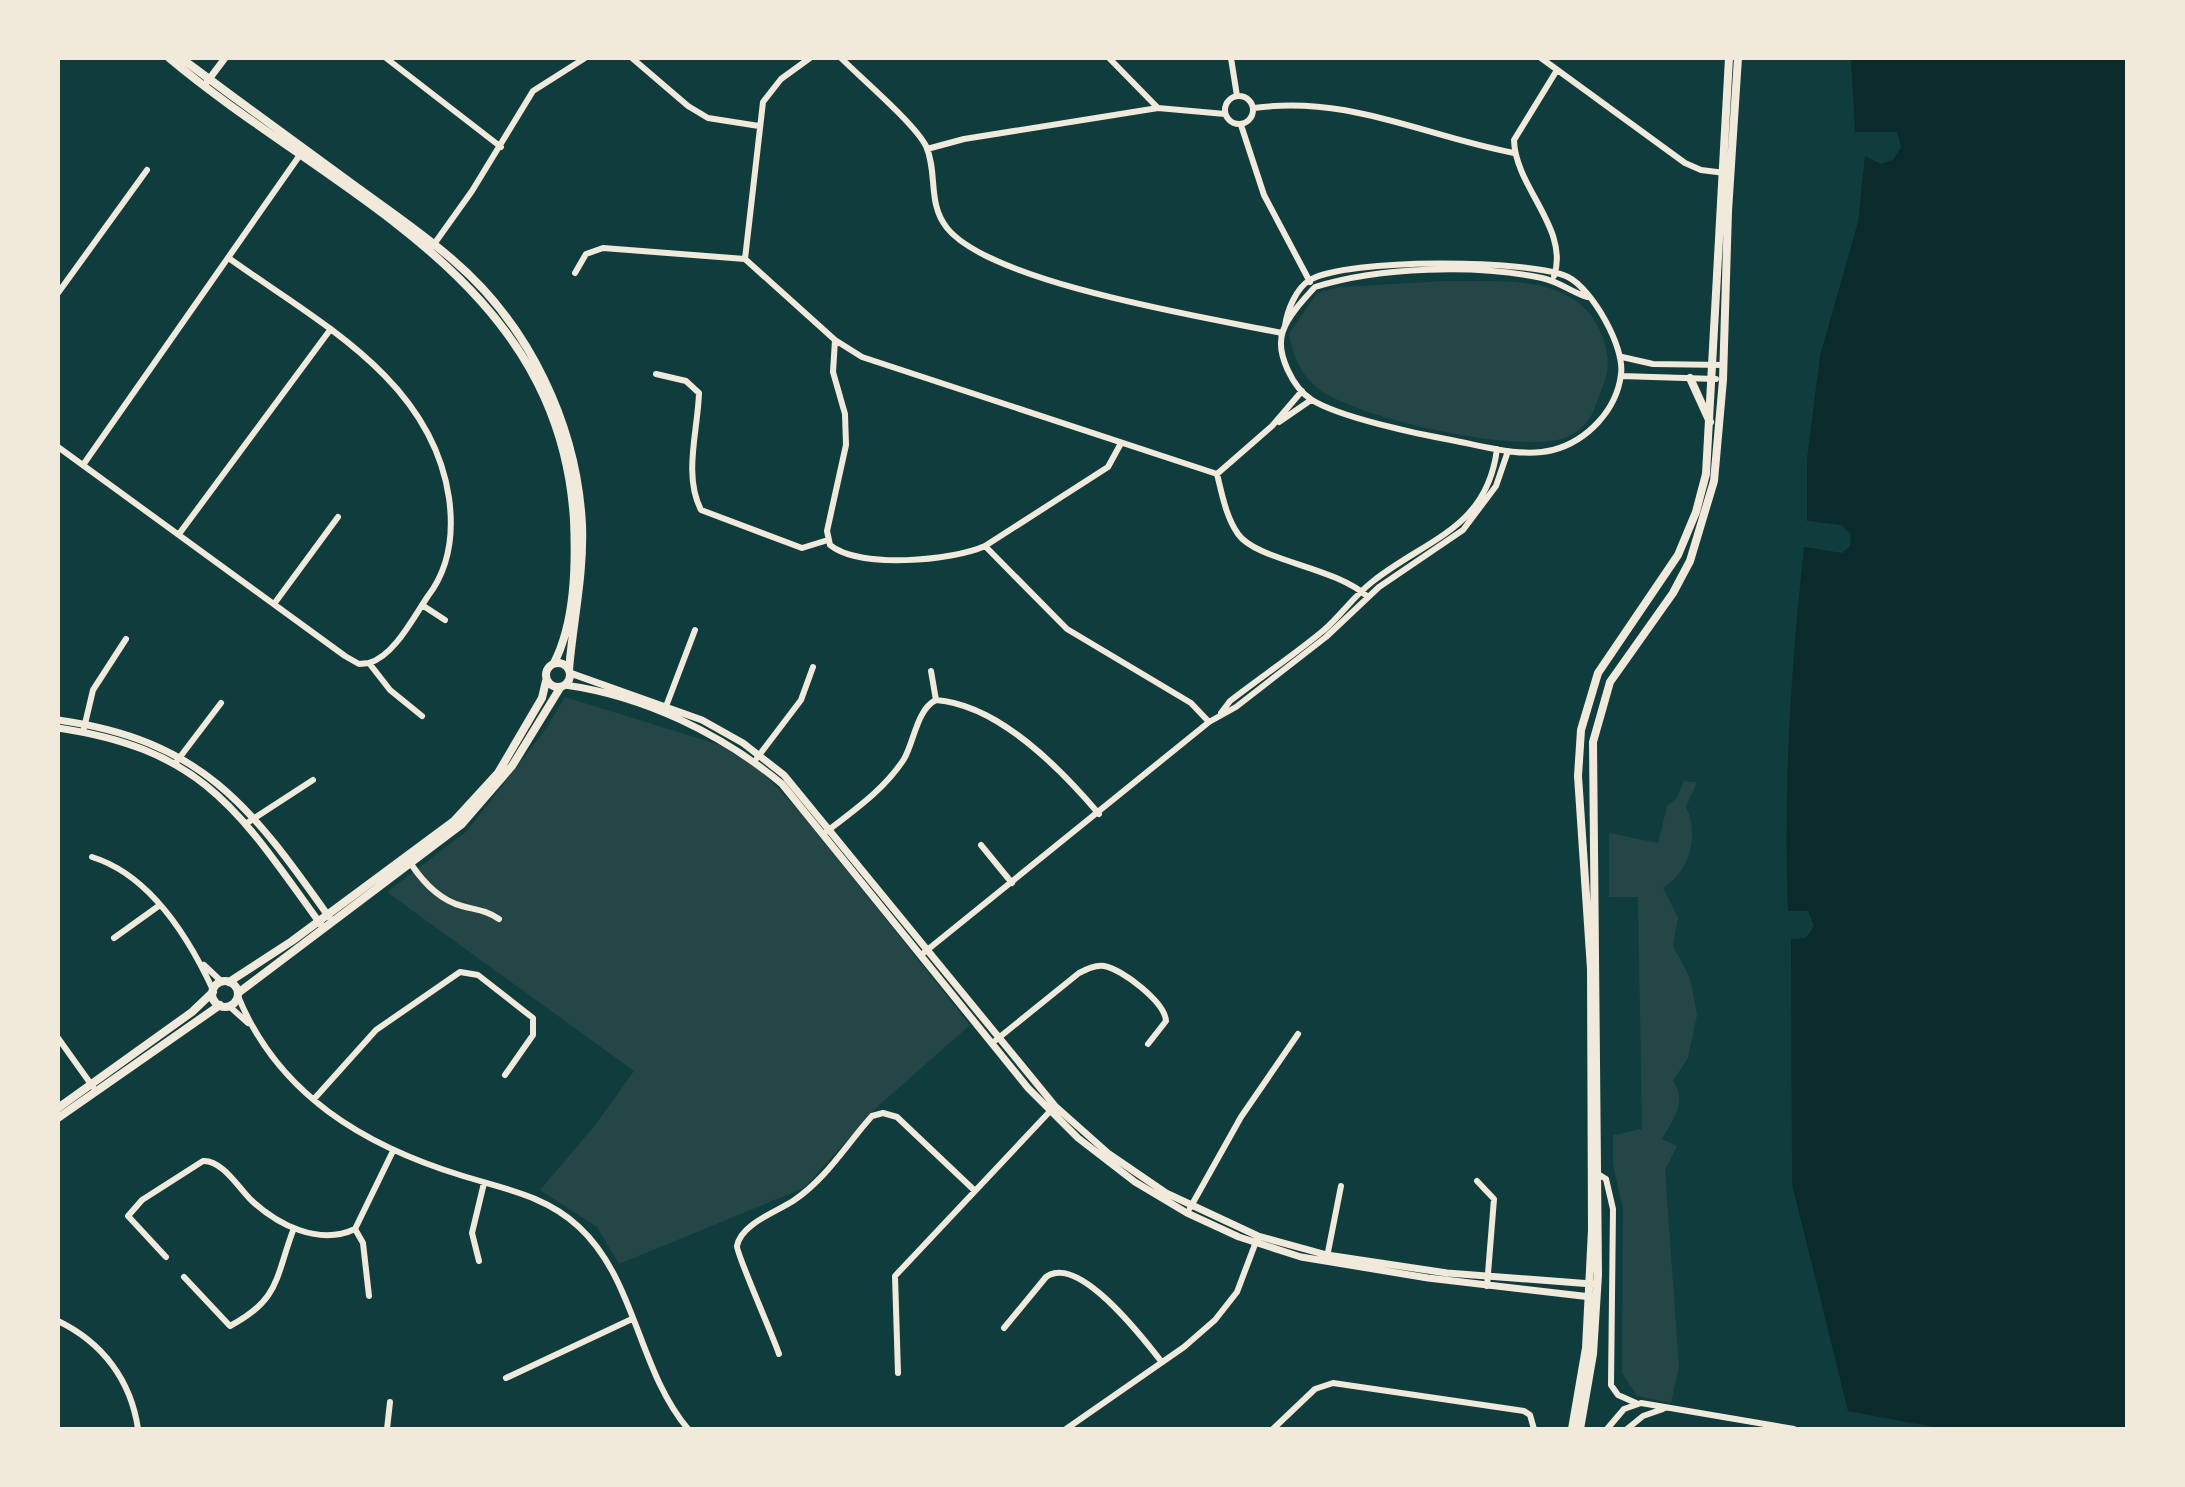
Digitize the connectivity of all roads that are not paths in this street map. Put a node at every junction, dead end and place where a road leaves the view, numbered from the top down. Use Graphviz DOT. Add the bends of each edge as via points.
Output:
graph roads {
  1 [pos="169,58"];
  2 [pos="181,58"];
  3 [pos="225,58"];
  4 [pos="386,58"];
  5 [pos="585,58"];
  6 [pos="632,58"];
  7 [pos="810,58"];
  8 [pos="841,58"];
  9 [pos="1109,58"];
  10 [pos="1231,58"];
  11 [pos="1541,58"];
  12 [pos="1729,58"];
  13 [pos="1738,58"];
  14 [pos="1557,70"];
  15 [pos="207,82"];
  16 [pos="1237,96"];
  17 [pos="1158,108"];
  18 [pos="1254,108"];
  19 [pos="1225,114"];
  20 [pos="1241,125"];
  21 [pos="759,126"];
  22 [pos="501,147"];
  23 [pos="927,149"];
  24 [pos="302,152"];
  25 [pos="1514,153"];
  26 [pos="147,170"];
  27 [pos="1726,173"];
  28 [pos="432,247"];
  29 [pos="230,259"];
  30 [pos="745,259"];
  31 [pos="575,273"];
  32 [pos="1555,273"];
  33 [pos="1309,280"];
  34 [pos="1553,281"];
  35 [pos="1315,287"];
  36 [pos="58,293"];
  37 [pos="1587,297"];
  38 [pos="330,330"];
  39 [pos="1283,330"];
  40 [pos="835,340"];
  41 [pos="1622,357"];
  42 [pos="1653,364"];
  43 [pos="1712,365"];
  44 [pos="1724,365"];
  45 [pos="656,374"];
  46 [pos="1621,376"];
  47 [pos="1653,377"];
  48 [pos="1690,378"];
  49 [pos="1712,379"];
  50 [pos="1723,380"];
  51 [pos="1302,391"];
  52 [pos="1311,400"];
  53 [pos="1710,423"];
  54 [pos="1272,426"];
  55 [pos="1120,445"];
  56 [pos="58,447"];
  57 [pos="1497,449"];
  58 [pos="1508,451"];
  59 [pos="83,465"];
  60 [pos="1217,474"];
  61 [pos="338,517"];
  62 [pos="179,534"];
  63 [pos="828,540"];
  64 [pos="985,546"];
  65 [pos="1364,594"];
  66 [pos="274,604"];
  67 [pos="422,605"];
  68 [pos="445,620"];
  69 [pos="695,630"];
  70 [pos="126,639"];
  71 [pos="369,663"];
  72 [pos="554,663"];
  73 [pos="813,667"];
  74 [pos="569,671"];
  75 [pos="931,671"];
  76 [pos="546,681"];
  77 [pos="563,686"];
  78 [pos="936,700"];
  79 [pos="221,703"];
  80 [pos="665,710"];
  81 [pos="422,716"];
  82 [pos="58,720"];
  83 [pos="1209,722"];
  84 [pos="58,728"];
  85 [pos="84,728"];
  86 [pos="757,758"];
  87 [pos="178,759"];
  88 [pos="313,780"];
  89 [pos="1099,814"];
  90 [pos="250,820"];
  91 [pos="831,828"];
  92 [pos="823,834"];
  93 [pos="981,845"];
  94 [pos="92,857"];
  95 [pos="411,864"];
  96 [pos="1012,883"];
  97 [pos="160,905"];
  98 [pos="329,918"];
  99 [pos="499,919"];
  100 [pos="321,924"];
  101 [pos="114,938"];
  102 [pos="924,953"];
  103 [pos="198,960"];
  104 [pos="225,982"];
  105 [pos="213,991"];
  106 [pos="238,994"];
  107 [pos="224,1006"];
  108 [pos="251,1026"];
  109 [pos="1298,1034"];
  110 [pos="58,1038"];
  111 [pos="995,1041"];
  112 [pos="1148,1044"];
  113 [pos="505,1075"];
  114 [pos="93,1088"];
  115 [pos="314,1099"];
  116 [pos="58,1108"];
  117 [pos="1052,1109"];
  118 [pos="58,1118"];
  119 [pos="392,1153"];
  120 [pos="1598,1174"];
  121 [pos="1477,1181"];
  122 [pos="484,1183"];
  123 [pos="1341,1186"];
  124 [pos="974,1190"];
  125 [pos="1189,1210"];
  126 [pos="294,1228"];
  127 [pos="355,1229"];
  128 [pos="1257,1240"];
  129 [pos="166,1257"];
  130 [pos="1327,1259"];
  131 [pos="479,1261"];
  132 [pos="1488,1276"];
  133 [pos="184,1277"];
  134 [pos="1594,1284"];
  135 [pos="1487,1286"];
  136 [pos="369,1296"];
  137 [pos="1594,1297"];
  138 [pos="632,1319"];
  139 [pos="58,1321"];
  140 [pos="1004,1328"];
  141 [pos="779,1354"];
  142 [pos="1161,1361"];
  143 [pos="898,1373"];
  144 [pos="506,1378"];
  145 [pos="390,1402"];
  146 [pos="1636,1403"];
  147 [pos="1666,1408"];
  148 [pos="138,1429"];
  149 [pos="387,1429"];
  150 [pos="688,1429"];
  151 [pos="1066,1429"];
  152 [pos="1273,1429"];
  153 [pos="1534,1429"];
  154 [pos="1572,1429"];
  155 [pos="1580,1429"];
  156 [pos="1607,1429"];
  157 [pos="1627,1429"];
  158 [pos="1794,1429"];
  1 -- 15 [label="main road"];
  2 -- 15 [label="main road"];
  3 -- 15 [label="street"];
  4 -- 22 [label="street"];
  5 -- 22 [label="street" via="533,91"];
  6 -- 21 [label="street" via="708,118"];
  7 -- 21 [label="street" via="767,94"];
  8 -- 23 [label="street"];
  9 -- 17 [label="street"];
  10 -- 16 [label="street"];
  11 -- 14 [label="street"];
  12 -- 27 [label="main road"];
  13 -- 27 [label="main road"];
  14 -- 25 [label="street" via="1514,140"];
  14 -- 27 [label="street" via="1685,163"];
  15 -- 24 [label="main road"];
  16 -- 18 [label="street" via="1247,98"];
  16 -- 19 [label="street" via="1226,104"];
  17 -- 19 [label="street"];
  17 -- 23 [label="street"];
  18 -- 20 [label="street" via="1252,118"];
  18 -- 25 [label="street" via="1344,108"];
  19 -- 20 [label="street"];
  20 -- 33 [label="street" via="1264,195"];
  21 -- 30 [label="street"];
  22 -- 28 [label="street"];
  23 -- 39 [label="street" via="940,217 955,236 982,254 1093,292"];
  24 -- 28 [label="main road"];
  24 -- 29 [label="street"];
  25 -- 32 [label="street" via="1557,246"];
  26 -- 36 [label="street"];
  27 -- 43 [label="main road"];
  27 -- 44 [label="main road"];
  28 -- 72 [label="main road" via="503,326 539,386 557,430 570,486 574,551 566,630"];
  28 -- 74 [label="main road" via="474,279 511,324 537,367 565,433 582,525"];
  29 -- 38 [label="street"];
  29 -- 59 [label="street"];
  30 -- 31 [label="street" via="603,248 586,254"];
  30 -- 40 [label="street"];
  32 -- 33 [label="street" via="1442,264 1365,269"];
  32 -- 34 [label="street"];
  32 -- 37 [label="street" via="1576,282"];
  33 -- 35 [label="street"];
  33 -- 39 [label="street" via="1286,314"];
  34 -- 35 [label="street" via="1443,271 1366,276"];
  34 -- 37 [label="street"];
  35 -- 39 [label="street"];
  37 -- 41 [label="street" via="1611,330"];
  38 -- 62 [label="street"];
  38 -- 67 [label="street" via="402,391 445,471 451,549"];
  39 -- 51 [label="street" via="1283,358"];
  40 -- 55 [label="street" via="862,357"];
  40 -- 63 [label="street" via="833,372 845,414 846,445"];
  41 -- 42 [label="street"];
  41 -- 46 [label="street"];
  42 -- 43 [label="street"];
  42 -- 47 [label="street"];
  43 -- 44 [label="street"];
  43 -- 49 [label="main road"];
  44 -- 50 [label="main road"];
  45 -- 63 [label="street" via="686,381 699,393 693,440 694,491 701,510 802,548"];
  46 -- 47 [label="street"];
  46 -- 58 [label="street" via="1607,411 1579,439 1542,452"];
  47 -- 48 [label="street"];
  48 -- 49 [label="street"];
  48 -- 53 [label="main road"];
  49 -- 50 [label="street"];
  49 -- 53 [label="main road"];
  50 -- 120 [label="main road" via="1716,470 1696,548 1673,593 1619,665 1596,725"];
  51 -- 52 [label="street"];
  51 -- 54 [label="street"];
  52 -- 54 [label="street"];
  52 -- 57 [label="street" via="1401,429"];
  53 -- 134 [label="main road" via="1706,474 1686,537 1667,574 1598,673 1581,730 1578,776 1591,969"];
  54 -- 60 [label="street"];
  55 -- 60 [label="street"];
  55 -- 64 [label="street" via="1108,467"];
  56 -- 59 [label="street"];
  57 -- 58 [label="street"];
  57 -- 65 [label="street" via="1495,471 1469,514"];
  58 -- 65 [label="street" via="1496,486 1463,530"];
  59 -- 62 [label="street"];
  60 -- 65 [label="street" via="1227,511 1245,541 1339,576"];
  61 -- 66 [label="street"];
  62 -- 66 [label="street"];
  63 -- 64 [label="street" via="847,554 887,559 945,558"];
  64 -- 83 [label="street" via="1067,629 1191,703"];
  65 -- 83 [label="street" via="1326,637"];
  66 -- 71 [label="street" via="345,656"];
  67 -- 68 [label="street"];
  67 -- 71 [label="street" via="384,656"];
  69 -- 80 [label="street"];
  70 -- 85 [label="street" via="93,690"];
  71 -- 81 [label="street" via="390,690"];
  72 -- 74 [label="main road"];
  72 -- 76 [label="main road" via="547,668"];
  73 -- 86 [label="street" via="801,700"];
  74 -- 77 [label="main road"];
  74 -- 80 [label="street"];
  75 -- 78 [label="street"];
  76 -- 77 [label="main road"];
  76 -- 98 [label="main road" via="525,729 477,798"];
  77 -- 80 [label="street"];
  77 -- 95 [label="main road" via="488,796"];
  78 -- 89 [label="street" via="980,714 1048,758"];
  78 -- 91 [label="street" via="922,714 896,770"];
  79 -- 87 [label="street"];
  80 -- 86 [label="street"];
  82 -- 85 [label="street"];
  83 -- 89 [label="street"];
  84 -- 85 [label="street"];
  85 -- 87 [label="street" via="135,736"];
  86 -- 91 [label="street" via="800,791"];
  86 -- 92 [label="street"];
  87 -- 90 [label="street" via="216,780"];
  88 -- 90 [label="street"];
  89 -- 96 [label="street"];
  90 -- 98 [label="street"];
  90 -- 100 [label="street"];
  91 -- 92 [label="street"];
  91 -- 102 [label="street"];
  92 -- 102 [label="street"];
  93 -- 96 [label="street"];
  94 -- 97 [label="street" via="116,864"];
  95 -- 98 [label="main road"];
  95 -- 99 [label="street" via="439,896"];
  96 -- 102 [label="street"];
  97 -- 101 [label="street"];
  97 -- 103 [label="street"];
  98 -- 100 [label="main road"];
  100 -- 104 [label="main road"];
  100 -- 106 [label="main road"];
  102 -- 111 [label="street"];
  103 -- 104 [label="street"];
  103 -- 105 [label="street"];
  104 -- 105 [label="main road"];
  104 -- 106 [label="main road"];
  105 -- 107 [label="main road"];
  105 -- 114 [label="main road"];
  106 -- 107 [label="main road"];
  106 -- 108 [label="street"];
  107 -- 108 [label="street"];
  107 -- 114 [label="main road"];
  108 -- 115 [label="street"];
  109 -- 125 [label="street" via="1241,1117"];
  110 -- 114 [label="street"];
  111 -- 112 [label="street" via="1079,973 1104,966 1161,1004 1166,1021"];
  111 -- 117 [label="street"];
  113 -- 115 [label="street" via="533,1035 533,1018 478,975 460,972 376,1030"];
  114 -- 116 [label="main road"];
  114 -- 118 [label="main road"];
  115 -- 119 [label="street"];
  117 -- 124 [label="street"];
  117 -- 125 [label="street" via="1116,1170"];
  119 -- 122 [label="street"];
  119 -- 127 [label="street"];
  120 -- 134 [label="main road"];
  120 -- 146 [label="street" via="1606,1179 1613,1209 1611,1385 1618,1395"];
  121 -- 132 [label="street" via="1494,1199"];
  122 -- 131 [label="street" via="472,1233"];
  122 -- 138 [label="street" via="542,1200 578,1226 613,1271"];
  123 -- 130 [label="street"];
  124 -- 141 [label="street" via="897,1117 872,1116 816,1185 754,1224 739,1241 737,1254"];
  124 -- 143 [label="street" via="895,1276"];
  125 -- 128 [label="street"];
  126 -- 127 [label="street" via="328,1236"];
  126 -- 129 [label="street" via="253,1201 214,1163 203,1161 153,1192 128,1216"];
  126 -- 133 [label="street" via="269,1297 257,1311 230,1326"];
  127 -- 136 [label="street" via="364,1250"];
  128 -- 130 [label="street"];
  128 -- 142 [label="street" via="1228,1305 1200,1335"];
  130 -- 132 [label="street"];
  130 -- 135 [label="street"];
  132 -- 134 [label="street"];
  132 -- 135 [label="street"];
  134 -- 137 [label="main road"];
  135 -- 137 [label="street"];
  137 -- 154 [label="main road"];
  137 -- 155 [label="main road" via="1593,1354"];
  138 -- 144 [label="street"];
  138 -- 150 [label="street" via="668,1401"];
  139 -- 148 [label="street" via="85,1337 114,1366 130,1396"];
  140 -- 142 [label="street" via="1046,1277 1069,1273 1122,1313"];
  142 -- 151 [label="street"];
  145 -- 149 [label="street"];
  146 -- 147 [label="street"];
  146 -- 156 [label="street"];
  147 -- 157 [label="street"];
  147 -- 158 [label="street"];
  152 -- 153 [label="street" via="1315,1389 1333,1383 1524,1411"];
}
